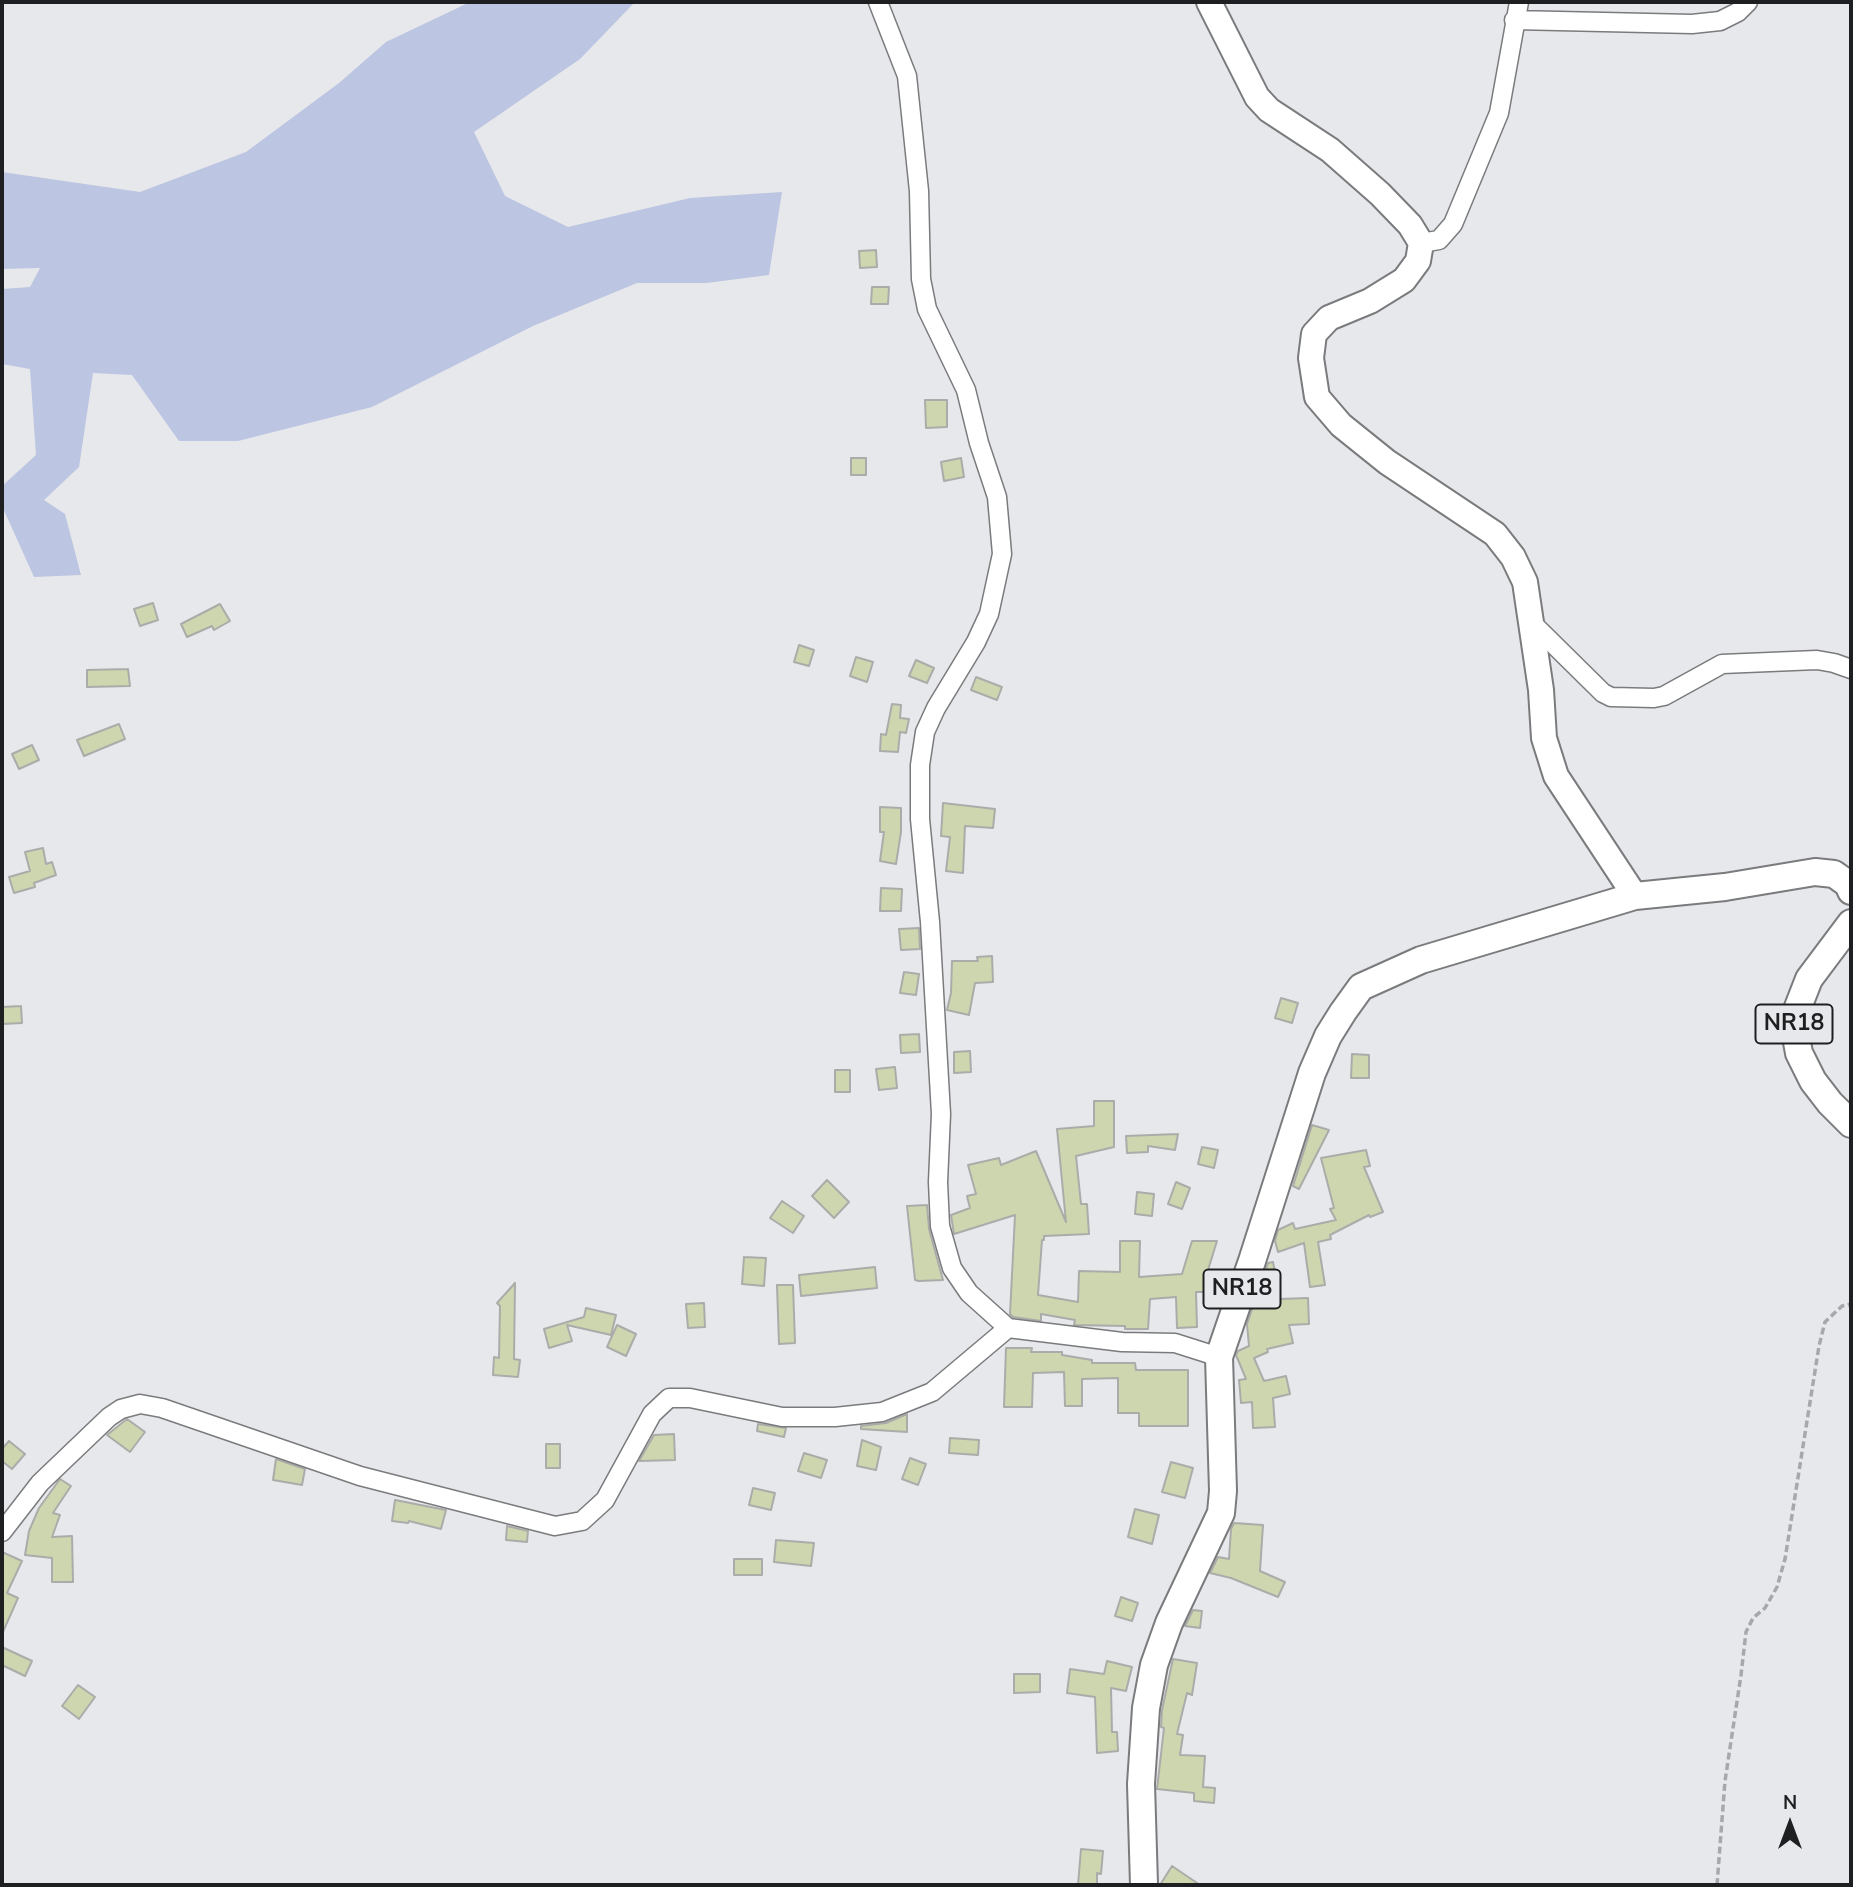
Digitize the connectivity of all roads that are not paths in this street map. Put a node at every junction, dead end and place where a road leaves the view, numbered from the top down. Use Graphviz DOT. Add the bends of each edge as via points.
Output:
graph roads {
  1 [pos="878,2"];
  2 [pos="1209,2"];
  3 [pos="1519,2"];
  4 [pos="1748,2"];
  5 [pos="1514,20"];
  6 [pos="1421,243"];
  7 [pos="1531,622"];
  8 [pos="1851,669"];
  9 [pos="1851,891"];
  10 [pos="1635,896"];
  11 [pos="1851,923"];
  12 [pos="1851,1124"];
  13 [pos="1008,1328"];
  14 [pos="1219,1357"];
  15 [pos="2,1532"];
  16 [pos="1143,1885"];
  1 -- 13 [label="street" via="907,76 927,309 966,390 997,498 1002,554 989,614 936,708 925,732 919,765 942,1114 940,1227 952,1268 969,1293"];
  2 -- 6 [label="main road" via="1257,97 1330,150 1380,194"];
  3 -- 5 [label="street"];
  4 -- 5 [label="street" via="1720,21 1692,24"];
  5 -- 6 [label="street" via="1499,113 1453,224 1439,240"];
  6 -- 7 [label="main road" via="1418,261 1404,280 1329,318 1314,334 1311,358 1317,397 1341,425 1387,462 1495,534 1525,582"];
  7 -- 8 [label="street" via="1611,697 1664,696 1722,664 1817,660"];
  7 -- 10 [label="main road" via="1544,738 1556,776"];
  9 -- 10 [label="main road, NR18" via="1834,874 1815,872"];
  10 -- 14 [label="main road, NR18" via="1421,960 1361,988 1328,1035 1312,1073"];
  11 -- 12 [label="main road, NR18" via="1809,979 1793,1020 1799,1052 1813,1081"];
  13 -- 14 [label="street" via="1122,1342 1175,1343"];
  13 -- 15 [label="street" via="932,1391 882,1412 782,1417 669,1398 652,1414 605,1500 582,1521 555,1526 360,1476 140,1404 109,1417 40,1483"];
  14 -- 16 [label="main road, NR18" via="1221,1513 1154,1665 1140,1784"];
}
